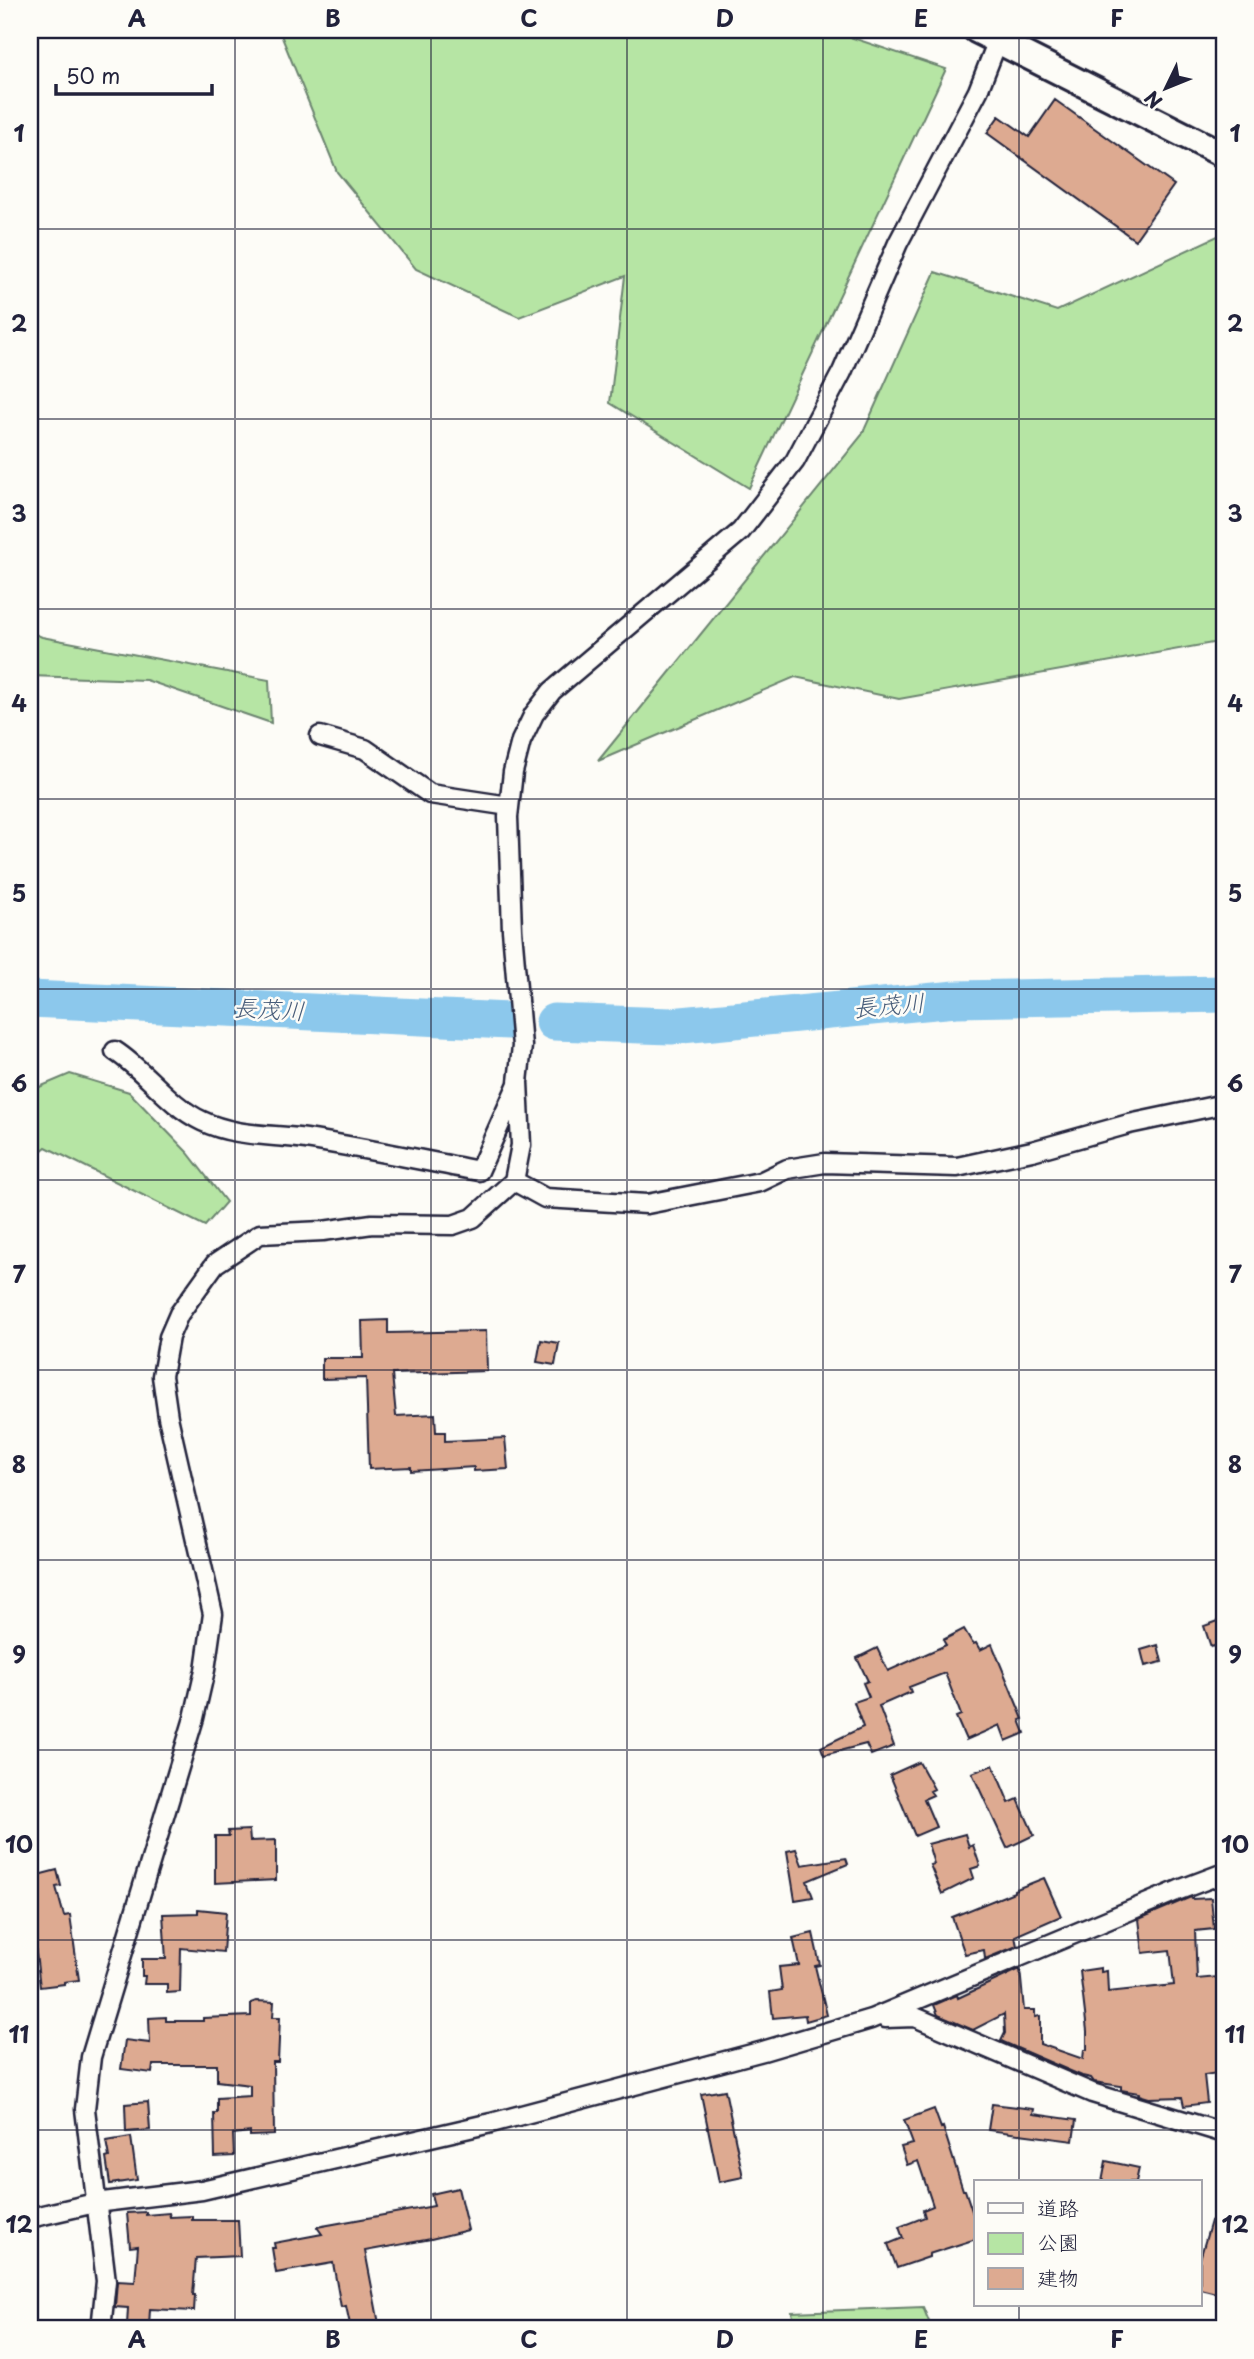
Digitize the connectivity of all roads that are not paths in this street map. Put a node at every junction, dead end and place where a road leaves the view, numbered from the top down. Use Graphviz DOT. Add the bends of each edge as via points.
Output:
graph roads {
  1 [pos="976,30"];
  2 [pos="1000,36"];
  3 [pos="1224,155"];
  4 [pos="320,736"];
  5 [pos="509,806"];
  6 [pos="115,1051"];
  7 [pos="518,1082"];
  8 [pos="1224,1104"];
  9 [pos="514,1181"];
  10 [pos="1224,1874"];
  11 [pos="871,2019"];
  12 [pos="1224,2133"];
  13 [pos="95,2203"];
  14 [pos="30,2218"];
  15 [pos="101,2329"];
  1 -- 2 [label="main road"];
  2 -- 3 [label="main road"];
  2 -- 5 [label="street" via="978,91 898,243 842,372 795,461 741,531 552,691 521,741"];
  4 -- 5 [label="street" via="365,749 430,794"];
  5 -- 7 [label="street" via="512,930 522,1046"];
  6 -- 7 [label="street" via="201,1121 240,1133 304,1139 479,1171"];
  7 -- 9 [label="street" via="521,1145"];
  8 -- 9 [label="street" via="957,1167 825,1163 787,1169 760,1182 647,1204 545,1199"];
  9 -- 13 [label="street" via="473,1218 453,1225 372,1224 260,1234 215,1264 179,1314 169,1337 162,1376 168,1417 213,1614 194,1718 91,2056 85,2109"];
  10 -- 11 [label="street"];
  11 -- 12 [label="street" via="915,2017 1092,2093"];
  11 -- 13 [label="street" via="477,2126 202,2190"];
  13 -- 14 [label="street"];
  13 -- 15 [label="street" via="106,2281"];
}
